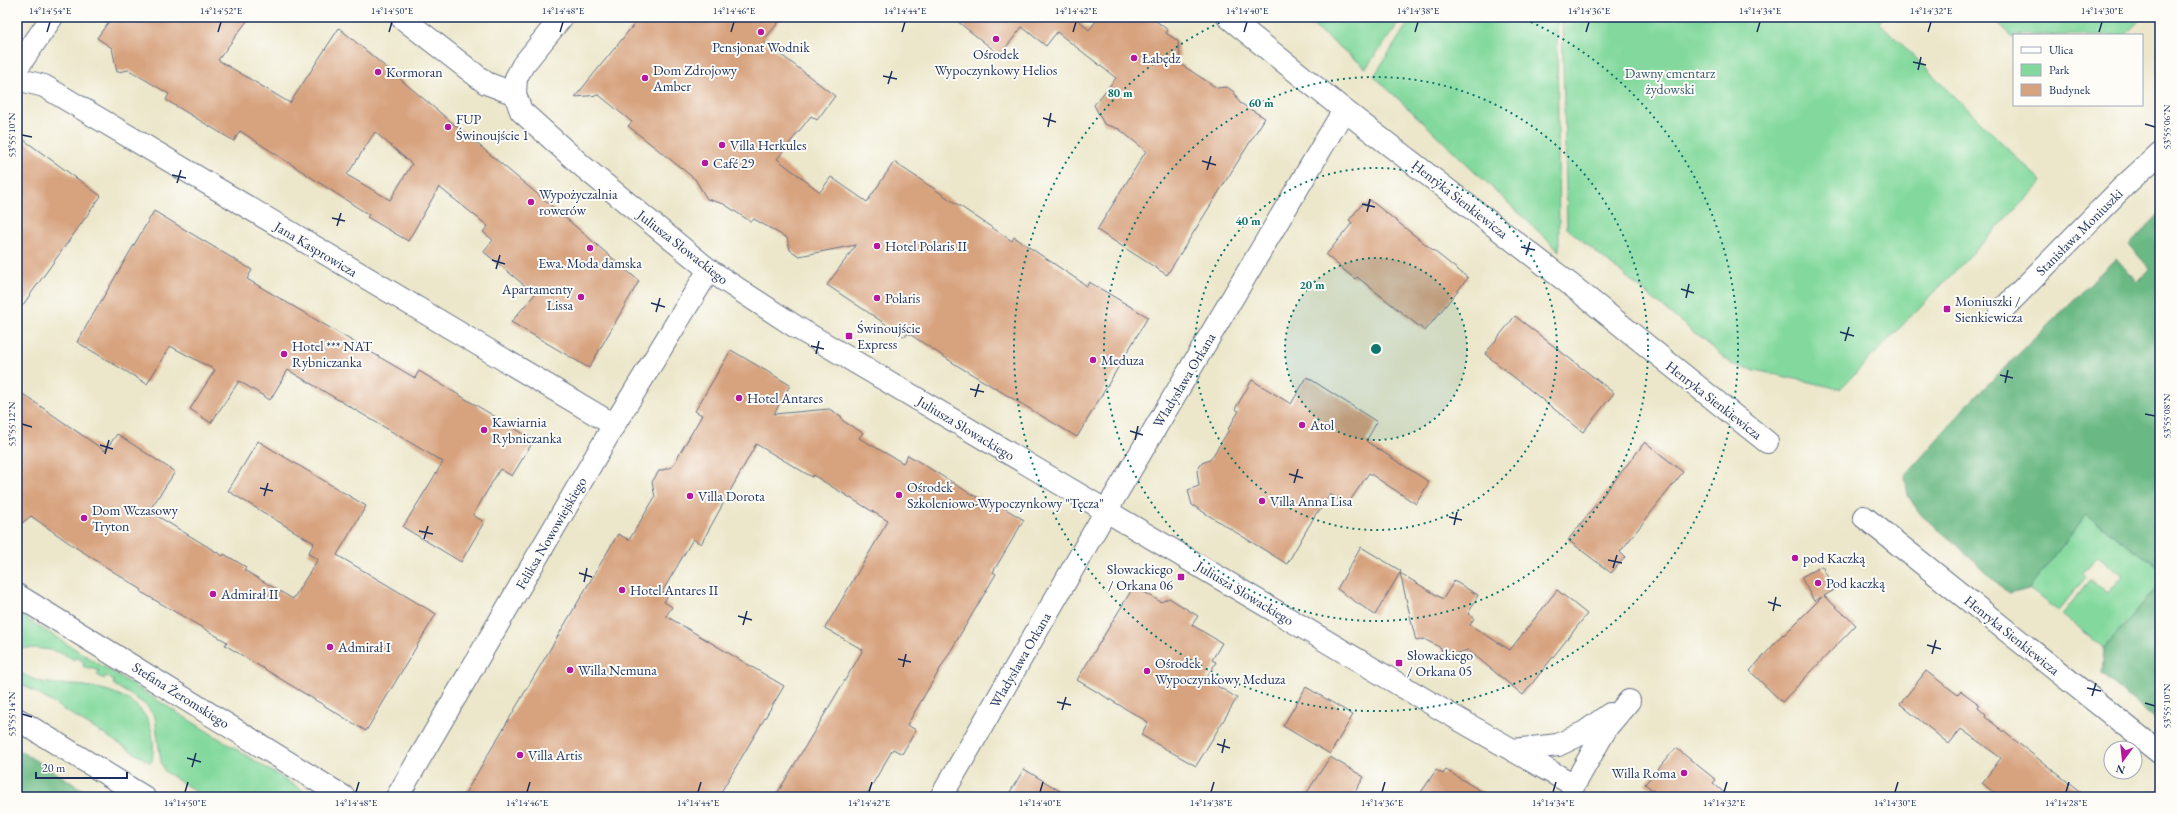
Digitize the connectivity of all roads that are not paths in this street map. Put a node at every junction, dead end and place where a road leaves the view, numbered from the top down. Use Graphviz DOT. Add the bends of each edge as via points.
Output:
graph roads {
  1 [pos="52,17"];
  2 [pos="401,17"];
  3 [pos="562,17"];
  4 [pos="1228,17"];
  5 [pos="17,68"];
  6 [pos="17,79"];
  7 [pos="515,94"];
  8 [pos="1344,110"];
  9 [pos="2160,153"];
  10 [pos="709,270"];
  11 [pos="2000,312"];
  12 [pos="614,425"];
  13 [pos="1767,442"];
  14 [pos="1106,511"];
  15 [pos="1864,517"];
  16 [pos="17,595"];
  17 [pos="17,719"];
  18 [pos="1513,750"];
  19 [pos="2160,753"];
  20 [pos="1571,791"];
  21 [pos="144,797"];
  22 [pos="344,797"];
  23 [pos="397,797"];
  24 [pos="941,797"];
  1 -- 5 [label="street"];
  2 -- 7 [label="street" via="486,83"];
  3 -- 7 [label="street" via="523,65 516,78"];
  4 -- 8 [label="street, Henryka Sienkiewicza"];
  6 -- 12 [label="street, Jana Kasprowicza" via="44,86"];
  7 -- 10 [label="street, Juliusza Słowackiego" via="521,111 537,127"];
  8 -- 13 [label="street, Henryka Sienkiewicza" via="1571,285"];
  8 -- 14 [label="street, Władysława Orkana"];
  9 -- 11 [label="street, Stanisława Moniuszki"];
  10 -- 12 [label="street, Feliksa Nowowiejskiego"];
  10 -- 14 [label="street, Juliusza Słowackiego" via="796,327"];
  12 -- 23 [label="street, Feliksa Nowowiejskiego"];
  14 -- 18 [label="street, Juliusza Słowackiego"];
  14 -- 24 [label="street, Władysława Orkana"];
  15 -- 19 [label="street, Henryka Sienkiewicza"];
  16 -- 22 [label="street, Stefana Żeromskiego"];
  17 -- 21 [label="street"];
  18 -- 20 [label="street, Juliusza Słowackiego"];
  18 -- 20 [label="street" via="1558,745 1586,732 1630,701 1607,727"];
}
